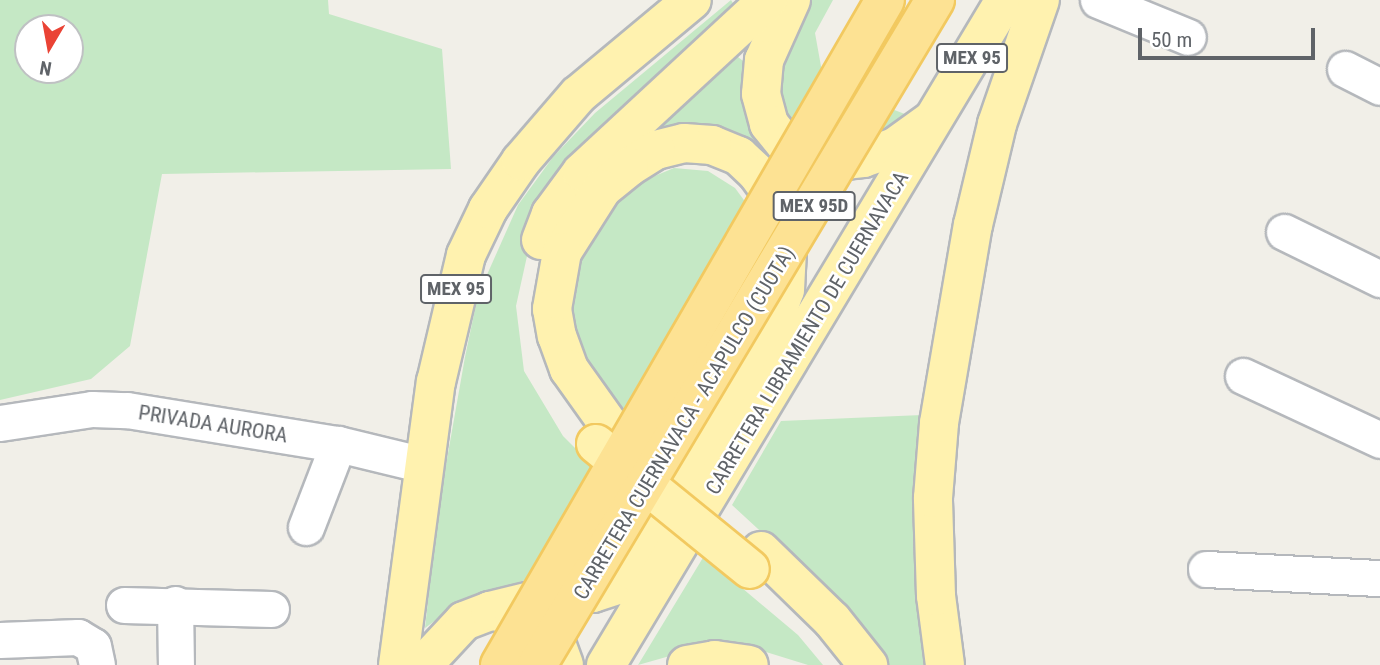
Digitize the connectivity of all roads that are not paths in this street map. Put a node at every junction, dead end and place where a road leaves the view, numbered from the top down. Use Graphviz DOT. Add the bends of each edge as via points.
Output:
graph roads {
  1 [pos="692,0"];
  2 [pos="768,0"];
  3 [pos="791,0"];
  4 [pos="886,0"];
  5 [pos="935,0"];
  6 [pos="1005,0"];
  7 [pos="1040,0"];
  8 [pos="1098,0"];
  9 [pos="1188,37"];
  10 [pos="1345,69"];
  11 [pos="1380,88"];
  12 [pos="939,115"];
  13 [pos="1284,232"];
  14 [pos="1380,279"];
  15 [pos="1243,376"];
  16 [pos="0,423"];
  17 [pos="603,435"];
  18 [pos="1380,440"];
  19 [pos="338,444"];
  20 [pos="425,465"];
  21 [pos="306,527"];
  22 [pos="755,560"];
  23 [pos="1206,569"];
  24 [pos="1380,578"];
  25 [pos="175,604"];
  26 [pos="124,605"];
  27 [pos="271,609"];
  28 [pos="490,611"];
  29 [pos="0,640"];
  30 [pos="95,655"];
  31 [pos="176,665"];
  32 [pos="398,665"];
  33 [pos="423,665"];
  34 [pos="500,665"];
  35 [pos="537,665"];
  36 [pos="564,665"];
  37 [pos="606,665"];
  38 [pos="687,665"];
  39 [pos="749,665"];
  40 [pos="841,665"];
  41 [pos="868,665"];
  42 [pos="945,665"];
  1 -- 20 [label="main road, MEX 95" via="578,95 521,161 488,209 466,255 452,302"];
  2 -- 17 [label="main road" via="582,172 551,214 541,237 531,298 532,332 552,391"];
  3 -- 12 [label="main road" via="764,60 761,94 769,124 786,145 810,157 836,162 863,158 895,147"];
  4 -- 34 [label="highway, CARRETERA CUERNAVACA - ACAPULCO (CUOTA) / MEX 95D, bridge"];
  5 -- 35 [label="highway, CARRETERA CUERNAVACA - ACAPULCO (CUOTA) / MEX 95D, bridge"];
  6 -- 12 [label="main road, CARRETERA LIBRAMIENTO DE CUERNAVACA / MEX 95"];
  7 -- 42 [label="main road, MEX 95" via="997,124 939,423 933,498 936,596"];
  8 -- 9 [label="street"];
  10 -- 11 [label="street"];
  12 -- 37 [label="main road, CARRETERA LIBRAMIENTO DE CUERNAVACA / MEX 95"];
  13 -- 14 [label="street"];
  15 -- 18 [label="street"];
  16 -- 19 [label="street, PRIVADA AURORA" via="92,409 127,410"];
  17 -- 22 [label="main road, bridge"];
  17 -- 28 [label="main road" via="557,336 552,309 562,252 602,189 656,150 684,143 712,145 740,156 775,198 788,231 785,290 772,327 634,571 617,585 593,593 568,592"];
  19 -- 20 [label="street, PRIVADA AURORA"];
  19 -- 21 [label="street"];
  20 -- 32 [label="main road, MEX 95"];
  22 -- 40 [label="main road"];
  22 -- 41 [label="main road" via="832,620"];
  23 -- 24 [label="street"];
  25 -- 26 [label="street"];
  25 -- 27 [label="street"];
  25 -- 31 [label="street"];
  28 -- 33 [label="main road" via="464,621"];
  28 -- 36 [label="main road" via="514,614 540,625 556,643"];
  29 -- 30 [label="street" via="78,637"];
  38 -- 39 [label="main road" via="715,660"];
}
